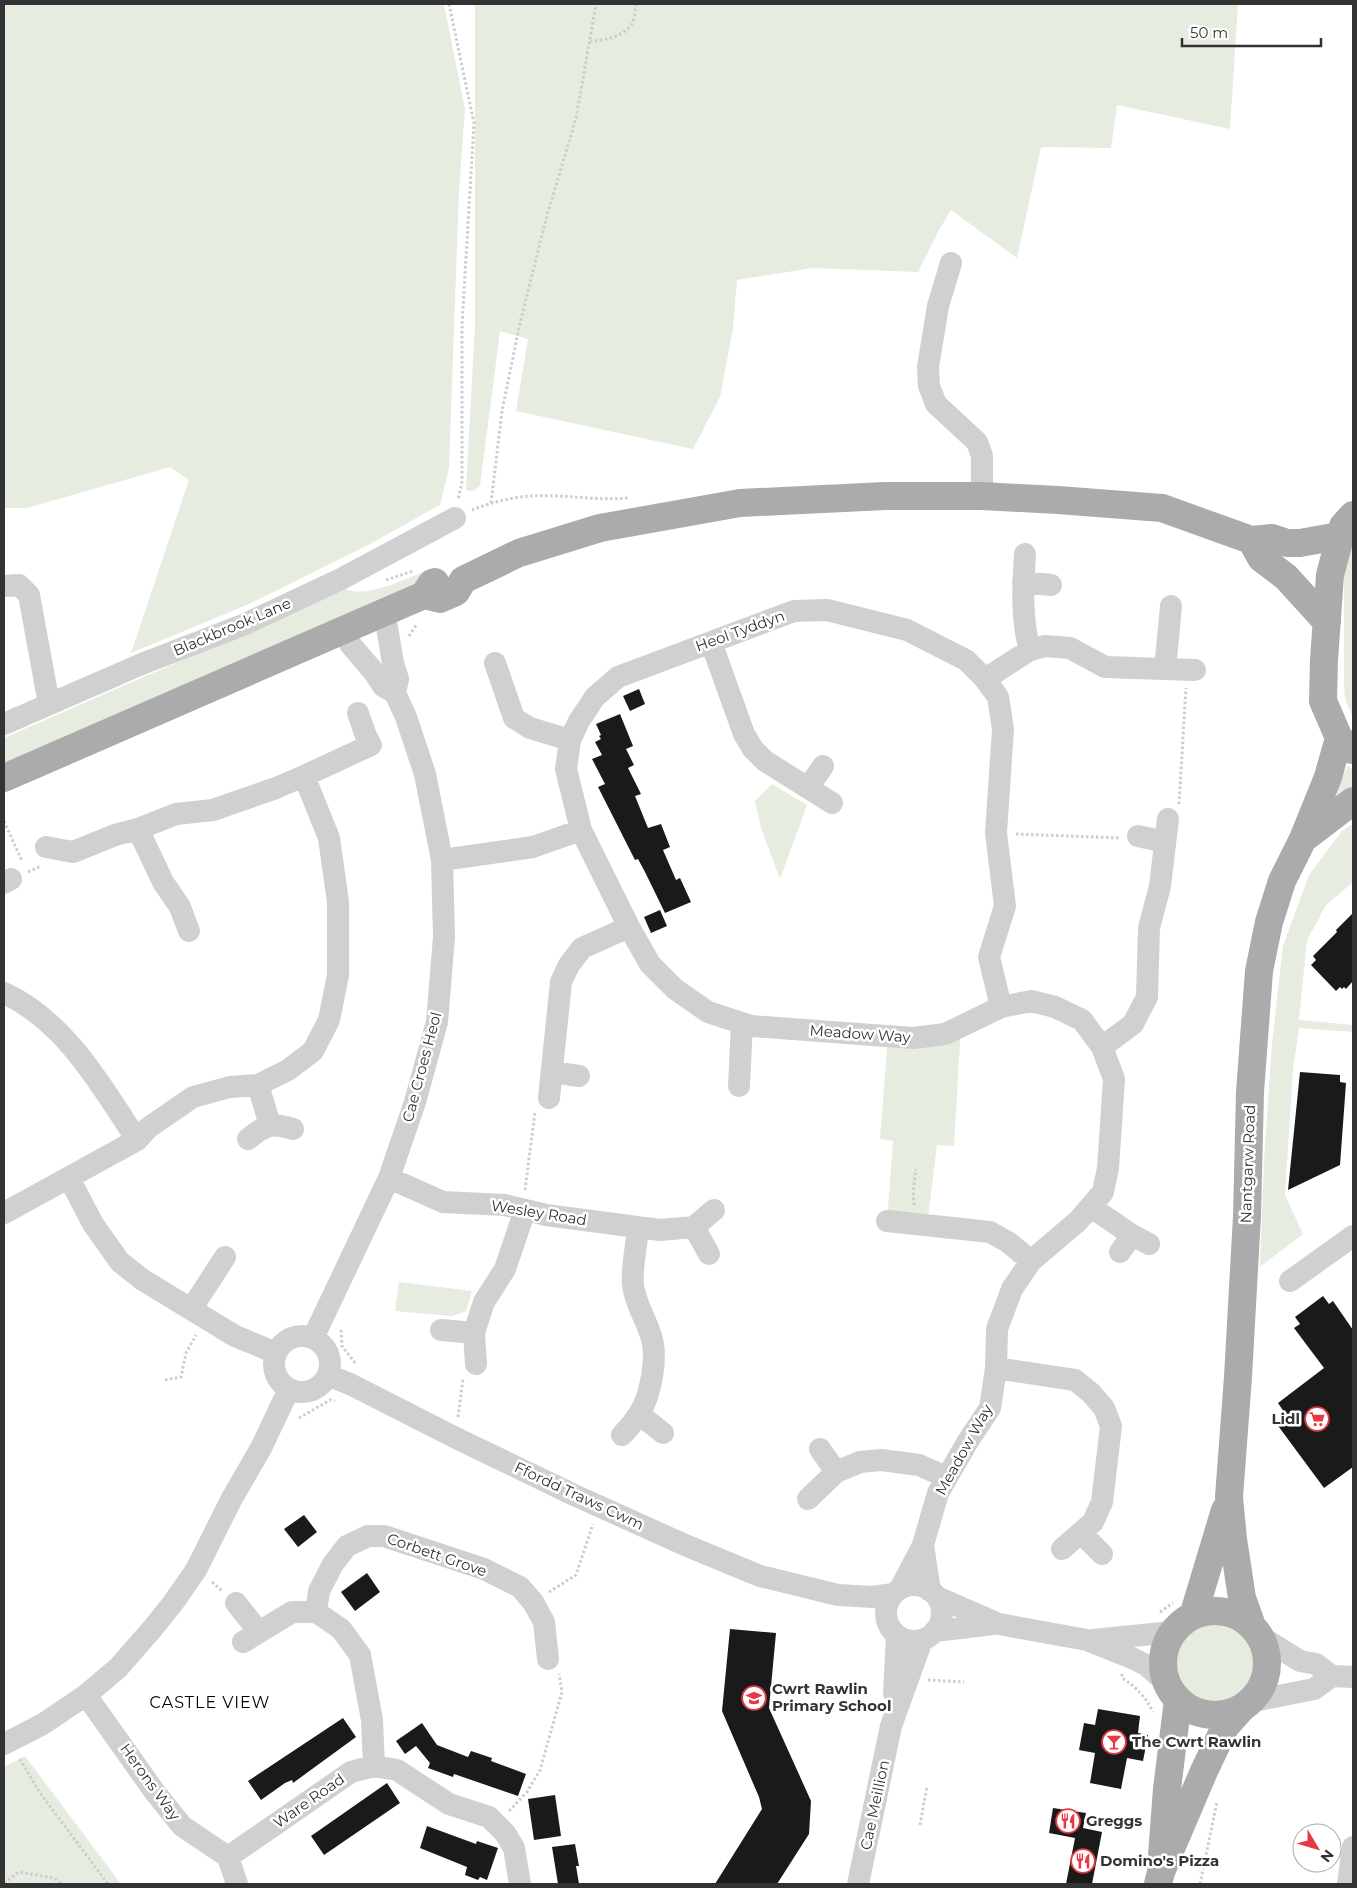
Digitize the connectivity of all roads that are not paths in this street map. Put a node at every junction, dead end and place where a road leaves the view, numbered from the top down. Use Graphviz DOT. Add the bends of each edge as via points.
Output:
graph roads {
  1 [pos="951,263"];
  2 [pos="982,496"];
  3 [pos="455,518"];
  4 [pos="1346,526"];
  5 [pos="1251,540"];
  6 [pos="1025,554"];
  7 [pos="1023,582"];
  8 [pos="4,586"];
  9 [pos="1051,586"];
  10 [pos="1171,606"];
  11 [pos="382,614"];
  12 [pos="1327,622"];
  13 [pos="344,631"];
  14 [pos="711,642"];
  15 [pos="1030,650"];
  16 [pos="494,664"];
  17 [pos="985,678"];
  18 [pos="395,693"];
  19 [pos="49,704"];
  20 [pos="358,713"];
  21 [pos="4,724"];
  22 [pos="570,740"];
  23 [pos="1346,744"];
  24 [pos="823,766"];
  25 [pos="304,776"];
  26 [pos="4,778"];
  27 [pos="808,788"];
  28 [pos="1353,802"];
  29 [pos="832,803"];
  30 [pos="1168,820"];
  31 [pos="138,828"];
  32 [pos="582,830"];
  33 [pos="1138,836"];
  34 [pos="1303,839"];
  35 [pos="1165,842"];
  36 [pos="46,847"];
  37 [pos="442,860"];
  38 [pos="628,927"];
  39 [pos="189,931"];
  40 [pos="4,992"];
  41 [pos="1001,1007"];
  42 [pos="742,1023"];
  43 [pos="1102,1046"];
  44 [pos="552,1072"];
  45 [pos="579,1076"];
  46 [pos="258,1085"];
  47 [pos="739,1086"];
  48 [pos="549,1098"];
  49 [pos="270,1125"];
  50 [pos="293,1129"];
  51 [pos="248,1139"];
  52 [pos="136,1140"];
  53 [pos="69,1178"];
  54 [pos="389,1178"];
  55 [pos="1091,1207"];
  56 [pos="523,1210"];
  57 [pos="714,1210"];
  58 [pos="4,1213"];
  59 [pos="886,1221"];
  60 [pos="638,1228"];
  61 [pos="694,1228"];
  62 [pos="1353,1236"];
  63 [pos="1134,1244"];
  64 [pos="709,1254"];
  65 [pos="225,1257"];
  66 [pos="1032,1261"];
  67 [pos="1290,1281"];
  68 [pos="200,1313"];
  69 [pos="441,1330"];
  70 [pos="474,1333"];
  71 [pos="313,1338"];
  72 [pos="276,1353"];
  73 [pos="476,1364"];
  74 [pos="996,1368"];
  75 [pos="328,1374"];
  76 [pos="289,1388"];
  77 [pos="640,1414"];
  78 [pos="663,1434"];
  79 [pos="622,1435"];
  80 [pos="820,1449"];
  81 [pos="836,1472"];
  82 [pos="946,1477"];
  83 [pos="1229,1497"];
  84 [pos="808,1499"];
  85 [pos="1081,1534"];
  86 [pos="923,1545"];
  87 [pos="1062,1549"];
  88 [pos="1102,1554"];
  89 [pos="897,1591"];
  90 [pos="933,1594"];
  91 [pos="838,1595"];
  92 [pos="232,1600"];
  93 [pos="316,1612"];
  94 [pos="998,1624"];
  95 [pos="1182,1624"];
  96 [pos="892,1629"];
  97 [pos="1256,1631"];
  98 [pos="928,1635"];
  99 [pos="1087,1640"];
  100 [pos="548,1659"];
  101 [pos="1343,1676"];
  102 [pos="1172,1691"];
  103 [pos="86,1695"];
  104 [pos="1245,1705"];
  105 [pos="891,1726"];
  106 [pos="4,1744"];
  107 [pos="374,1766"];
  108 [pos="1353,1847"];
  109 [pos="228,1857"];
  110 [pos="1160,1878"];
  111 [pos="237,1884"];
  112 [pos="520,1884"];
  113 [pos="858,1884"];
  114 [pos="1348,1884"];
  1 -- 2 [label="street" via="938,306 928,368 929,386 936,404 977,442 982,456"];
  2 -- 5 [label="main road" via="1162,508"];
  2 -- 11 [label="main road" via="885,496 740,503 600,528 519,552 463,580 450,576 432,583 424,595"];
  3 -- 19 [label="street, Blackbrook Lane" via="341,579 252,621"];
  4 -- 5 [label="main road" via="1300,543 1272,538"];
  4 -- 12 [label="main road" via="1330,576"];
  5 -- 12 [label="main road" via="1261,558 1286,577"];
  6 -- 7 [label="street"];
  7 -- 9 [label="street"];
  7 -- 15 [label="street" via="1024,630"];
  8 -- 19 [label="street" via="19,585 29,596"];
  10 -- 15 [label="street" via="1182,670 1105,666 1070,648 1045,646"];
  11 -- 13 [label="main road"];
  11 -- 18 [label="street, Cae Croes Heol" via="398,679"];
  12 -- 23 [label="main road" via="1323,701"];
  13 -- 18 [label="street, Cae Croes Heol" via="350,644 383,686"];
  13 -- 26 [label="main road"];
  14 -- 17 [label="street, Heol Tyddyn" via="794,611 827,610 907,630 966,660"];
  14 -- 22 [label="street, Heol Tyddyn" via="618,677 595,697"];
  14 -- 27 [label="street" via="744,734 753,750"];
  15 -- 17 [label="street"];
  16 -- 22 [label="street" via="514,718 530,728"];
  17 -- 41 [label="street, Heol Tyddyn" via="998,698 1003,729 996,833 1005,906 989,957"];
  18 -- 37 [label="street, Cae Croes Heol" via="425,774"];
  19 -- 21 [label="street, Blackbrook Lane"];
  20 -- 25 [label="street" via="371,745"];
  22 -- 32 [label="street, Heol Tyddyn" via="566,769"];
  23 -- 34 [label="main road, Nantgarw Road" via="1328,777"];
  24 -- 27 [label="street"];
  25 -- 31 [label="street" via="213,810 176,814"];
  25 -- 46 [label="street" via="329,838 338,902 338,975 329,1020 313,1051 288,1070"];
  27 -- 29 [label="street"];
  28 -- 34 [label="main road, Nantgarw Road"];
  30 -- 35 [label="street"];
  31 -- 36 [label="street" via="73,852"];
  31 -- 39 [label="street" via="163,882 180,907"];
  32 -- 37 [label="street" via="533,847"];
  32 -- 38 [label="street, Meadow Way"];
  33 -- 35 [label="street"];
  34 -- 83 [label="main road, Nantgarw Road" via="1282,880 1268,922 1259,972"];
  35 -- 43 [label="street" via="1160,886 1149,928 1147,997 1133,1024"];
  37 -- 54 [label="street, Cae Croes Heol" via="444,937 437,1022"];
  38 -- 42 [label="street, Meadow Way" via="650,964 674,989 708,1012"];
  38 -- 44 [label="street" via="582,948 569,965 561,982"];
  40 -- 52 [label="street" via="44,1018 89,1067"];
  41 -- 42 [label="street, Meadow Way" via="946,1034 913,1038"];
  41 -- 43 [label="street, Meadow Way" via="1031,1001 1054,1007 1082,1020"];
  42 -- 47 [label="street"];
  43 -- 55 [label="street, Meadow Way" via="1114,1079 1108,1168 1103,1192"];
  44 -- 45 [label="street"];
  44 -- 48 [label="street"];
  46 -- 49 [label="street"];
  46 -- 52 [label="street" via="230,1087 192,1097"];
  49 -- 50 [label="street"];
  49 -- 51 [label="street"];
  52 -- 53 [label="street"];
  53 -- 58 [label="street"];
  53 -- 68 [label="street" via="92,1224 120,1262 143,1280"];
  54 -- 56 [label="street, Wesley Road" via="443,1202 504,1205"];
  54 -- 71 [label="street, Cae Croes Heol"];
  55 -- 63 [label="street"];
  55 -- 66 [label="street, Meadow Way"];
  56 -- 60 [label="street, Wesley Road"];
  56 -- 70 [label="street" via="505,1269 484,1302"];
  57 -- 61 [label="street"];
  59 -- 66 [label="street" via="916,1230 990,1232"];
  60 -- 61 [label="street, Wesley Road"];
  60 -- 77 [label="street" via="633,1284 654,1354 652,1377"];
  61 -- 64 [label="street"];
  62 -- 67 [label="street"];
  65 -- 68 [label="street"];
  66 -- 74 [label="street, Meadow Way" via="1012,1289 997,1329"];
  68 -- 72 [label="street" via="235,1336"];
  69 -- 70 [label="street"];
  70 -- 73 [label="street"];
  71 -- 72 [label="street" via="296,1336"];
  71 -- 75 [label="street" via="329,1357"];
  72 -- 76 [label="street" via="275,1371 278,1379"];
  74 -- 82 [label="street, Meadow Way" via="990,1408"];
  74 -- 85 [label="street" via="1075,1380 1104,1408 1111,1426 1102,1502 1093,1522"];
  75 -- 76 [label="street" via="323,1382 309,1391"];
  75 -- 91 [label="street, Ffordd Traws Cwm" via="450,1436 643,1526 760,1576"];
  76 -- 103 [label="street" via="196,1570 118,1668"];
  77 -- 78 [label="street"];
  77 -- 79 [label="street"];
  80 -- 81 [label="street"];
  81 -- 82 [label="street" via="860,1462 881,1460 919,1465"];
  81 -- 84 [label="street"];
  82 -- 86 [label="street, Meadow Way"];
  83 -- 95 [label="main road, Nantgarw Road"];
  83 -- 97 [label="main road, Nantgarw Road" via="1242,1598"];
  85 -- 87 [label="street"];
  85 -- 88 [label="street"];
  86 -- 89 [label="street, Meadow Way"];
  86 -- 90 [label="street, Meadow Way"];
  89 -- 90 [label="street" via="918,1586"];
  89 -- 91 [label="street, Ffordd Traws Cwm" via="873,1597"];
  89 -- 96 [label="street" via="888,1601 886,1611"];
  90 -- 94 [label="street"];
  90 -- 98 [label="street" via="941,1608 941,1617 939,1626"];
  91 -- 96 [label="street, Ffordd Traws Cwm" via="873,1612"];
  92 -- 93 [label="street" via="251,1637 292,1612"];
  93 -- 100 [label="street, Corbett Grove" via="319,1591 347,1546 368,1536 384,1536 484,1569 520,1588 533,1602 544,1622"];
  93 -- 107 [label="street" via="340,1629 360,1655 372,1720"];
  94 -- 98 [label="street"];
  94 -- 99 [label="street"];
  95 -- 97 [label="main road" via="1199,1612 1215,1610 1247,1620"];
  95 -- 99 [label="street"];
  95 -- 102 [label="main road" via="1165,1646 1162,1664"];
  96 -- 98 [label="street" via="906,1640"];
  96 -- 105 [label="street, Cae Meillion"];
  97 -- 101 [label="street" via="1300,1660"];
  97 -- 104 [label="main road" via="1265,1648 1267,1664 1264,1680 1255,1696"];
  98 -- 105 [label="street, Cae Meillion"];
  99 -- 102 [label="street" via="1146,1666"];
  101 -- 104 [label="street" via="1314,1689"];
  102 -- 104 [label="main road" via="1189,1709 1206,1715 1224,1714"];
  102 -- 110 [label="main road"];
  103 -- 106 [label="street" via="43,1724"];
  103 -- 109 [label="street, Herons Way" via="182,1826"];
  104 -- 110 [label="main road" via="1225,1726"];
  105 -- 113 [label="street, Cae Meillion"];
  107 -- 109 [label="street, Ware Road" via="351,1772"];
  107 -- 112 [label="street, Ware Road" via="397,1770 444,1801 489,1817 514,1848"];
  108 -- 114 [label="street"];
  109 -- 111 [label="street"];
}
